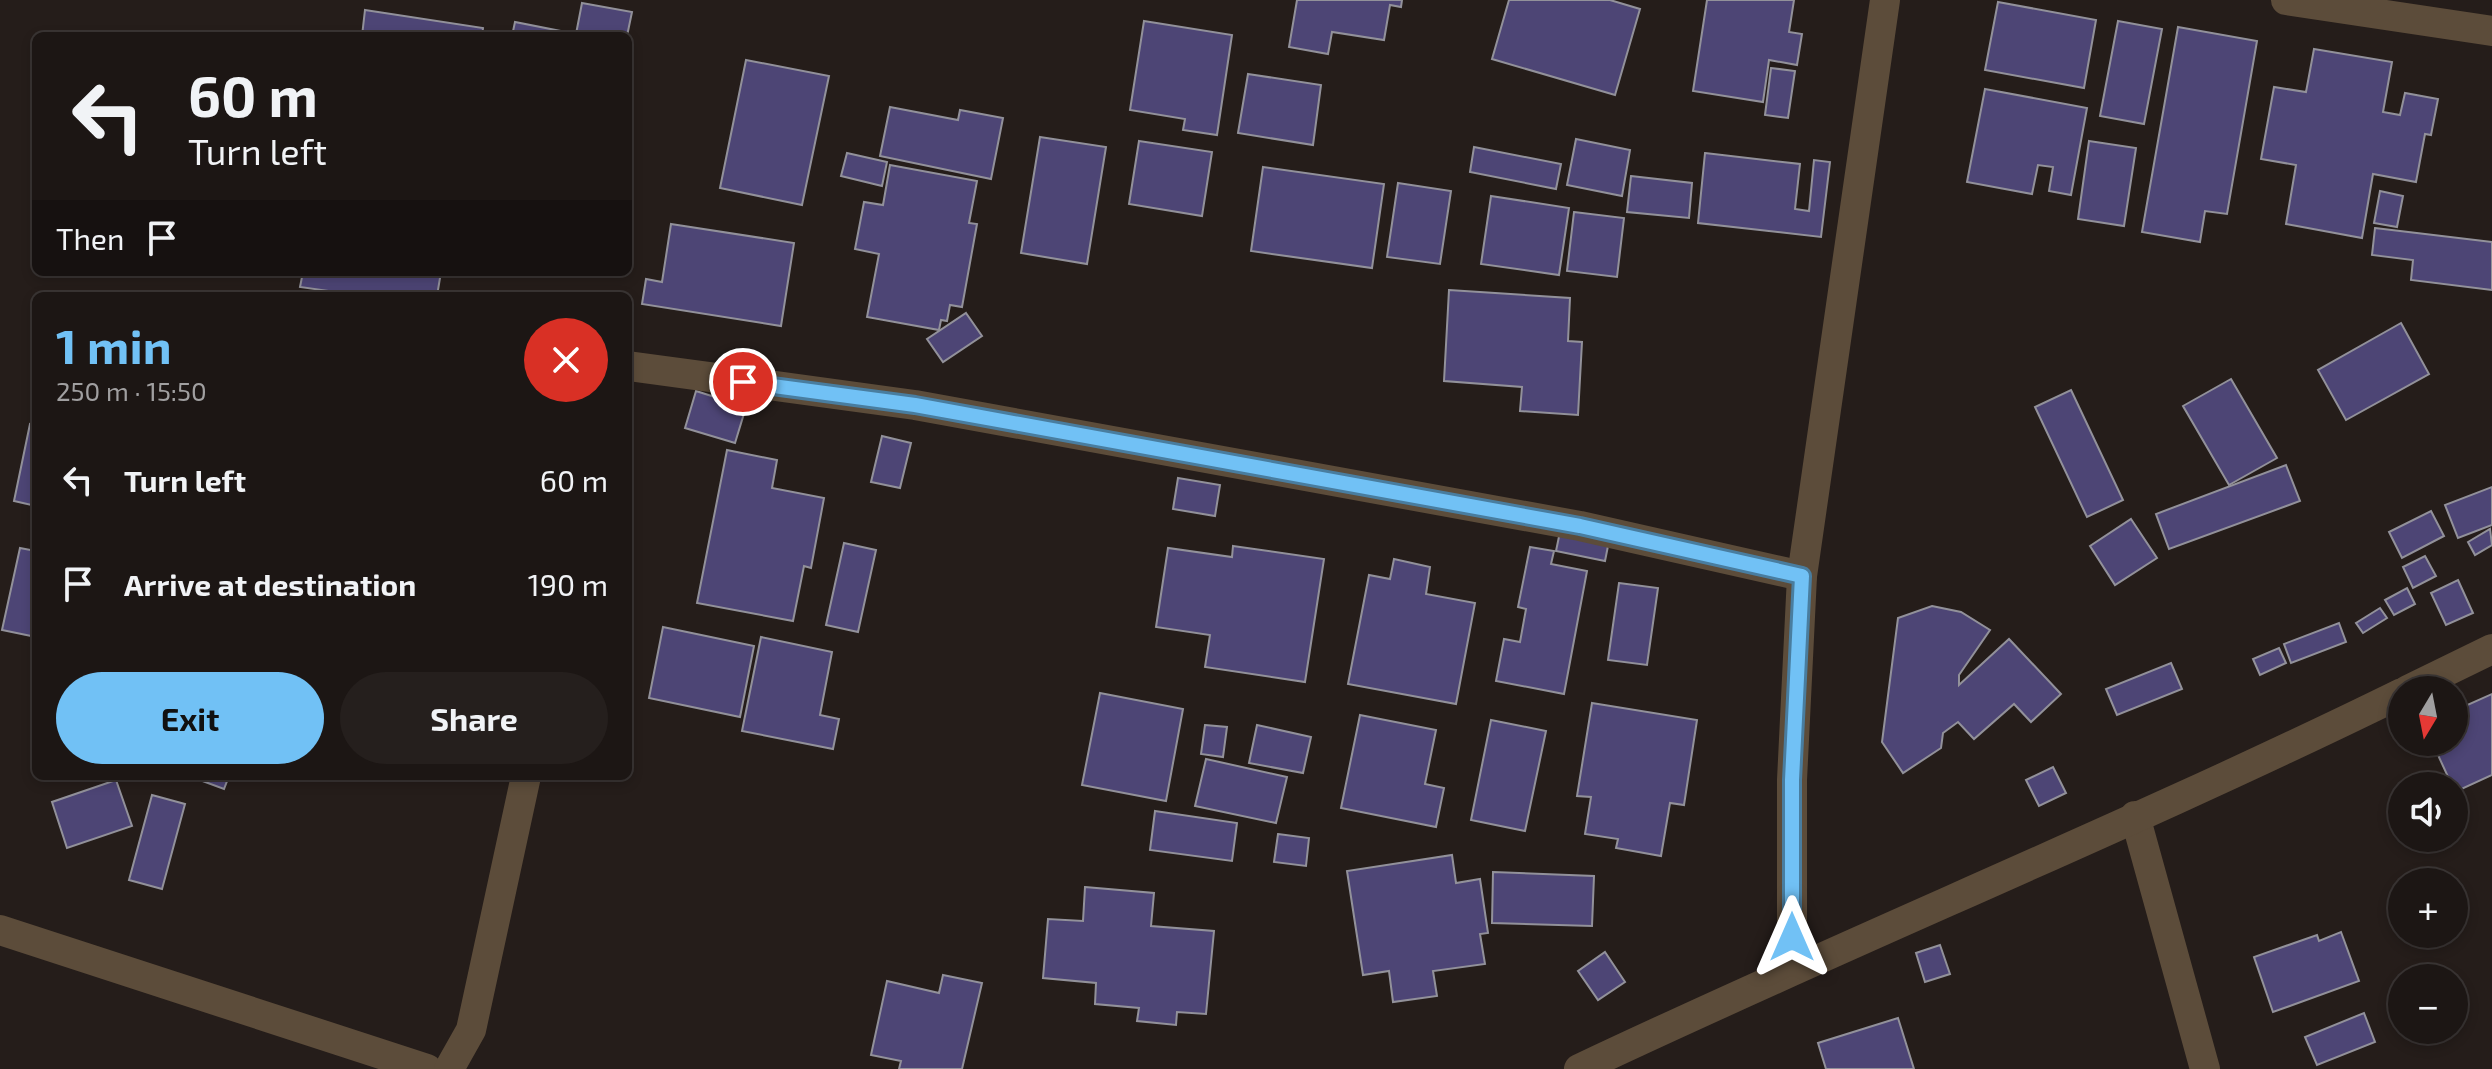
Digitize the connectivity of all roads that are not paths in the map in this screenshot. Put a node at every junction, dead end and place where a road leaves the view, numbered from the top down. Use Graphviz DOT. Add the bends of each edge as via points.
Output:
graph roads {
  1 [pos="1885,0"];
  2 [pos="2286,0"];
  3 [pos="2492,31"];
  4 [pos="632,367"];
  5 [pos="1802,576"];
  6 [pos="2492,649"];
  7 [pos="2437,676"];
  8 [pos="2388,700"];
  9 [pos="525,780"];
  10 [pos="2135,816"];
  11 [pos="0,930"];
  12 [pos="1792,968"];
  13 [pos="427,1069"];
  14 [pos="449,1069"];
  15 [pos="1579,1069"];
  16 [pos="2205,1069"];
  1 -- 5 [label="street"];
  2 -- 3 [label="street"];
  4 -- 5 [label="street" via="915,405 1580,526"];
  5 -- 12 [label="street" via="1792,780"];
  6 -- 7 [label="street"];
  8 -- 10 [label="street"];
  9 -- 14 [label="street" via="471,1030"];
  10 -- 12 [label="street"];
  10 -- 16 [label="street"];
  11 -- 13 [label="street"];
  12 -- 15 [label="street"];
}
